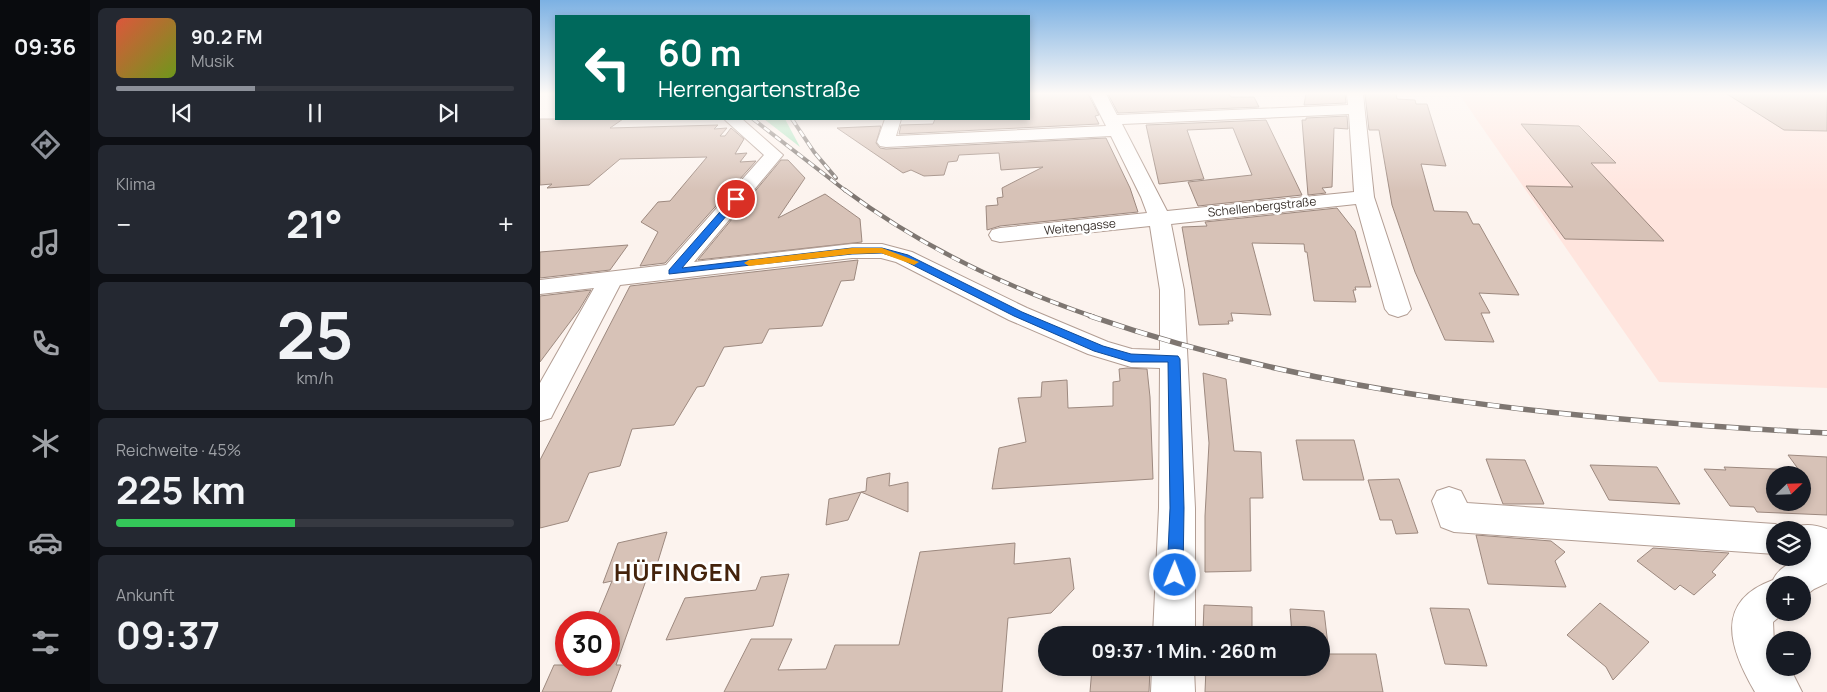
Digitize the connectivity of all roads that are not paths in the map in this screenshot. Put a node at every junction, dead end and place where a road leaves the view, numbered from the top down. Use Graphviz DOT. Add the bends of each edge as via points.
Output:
graph roads {
  1 [pos="741,126"];
  2 [pos="891,126"];
  3 [pos="1110,126"];
  4 [pos="1114,126"];
  5 [pos="1358,126"];
  6 [pos="1364,197"];
  7 [pos="1160,218"];
  8 [pos="1000,235"];
  9 [pos="673,272"];
  10 [pos="611,279"];
  11 [pos="540,287"];
  12 [pos="1398,309"];
  13 [pos="1174,359"];
  14 [pos="553,368"];
  15 [pos="540,410"];
  16 [pos="1449,501"];
  17 [pos="1766,537"];
  18 [pos="1811,541"];
  19 [pos="1827,551"];
  20 [pos="1827,565"];
  21 [pos="1802,576"];
  22 [pos="1766,604"];
  23 [pos="1174,626"];
  24 [pos="1173,676"];
  25 [pos="1172,692"];
  26 [pos="1780,692"];
  1 -- 9 [label="street" via="774,155"];
  2 -- 3 [label="street" via="886,142"];
  4 -- 7 [label="street"];
  5 -- 6 [label="street"];
  6 -- 7 [label="street, Schellenbergstraße"];
  6 -- 12 [label="street"];
  7 -- 8 [label="street, Weitengasse"];
  7 -- 13 [label="street" via="1172,290"];
  9 -- 10 [label="street"];
  9 -- 13 [label="street" via="852,251 882,251 904,257 1018,314 1098,348 1131,358"];
  10 -- 11 [label="street"];
  10 -- 14 [label="street"];
  13 -- 23 [label="street" via="1177,508"];
  14 -- 15 [label="street"];
  16 -- 17 [label="street" via="1454,517"];
  18 -- 19 [label="street" via="1817,541"];
  20 -- 21 [label="street"];
  22 -- 26 [label="street" via="1760,609 1750,632 1758,654"];
  24 -- 25 [label="street"];
}
